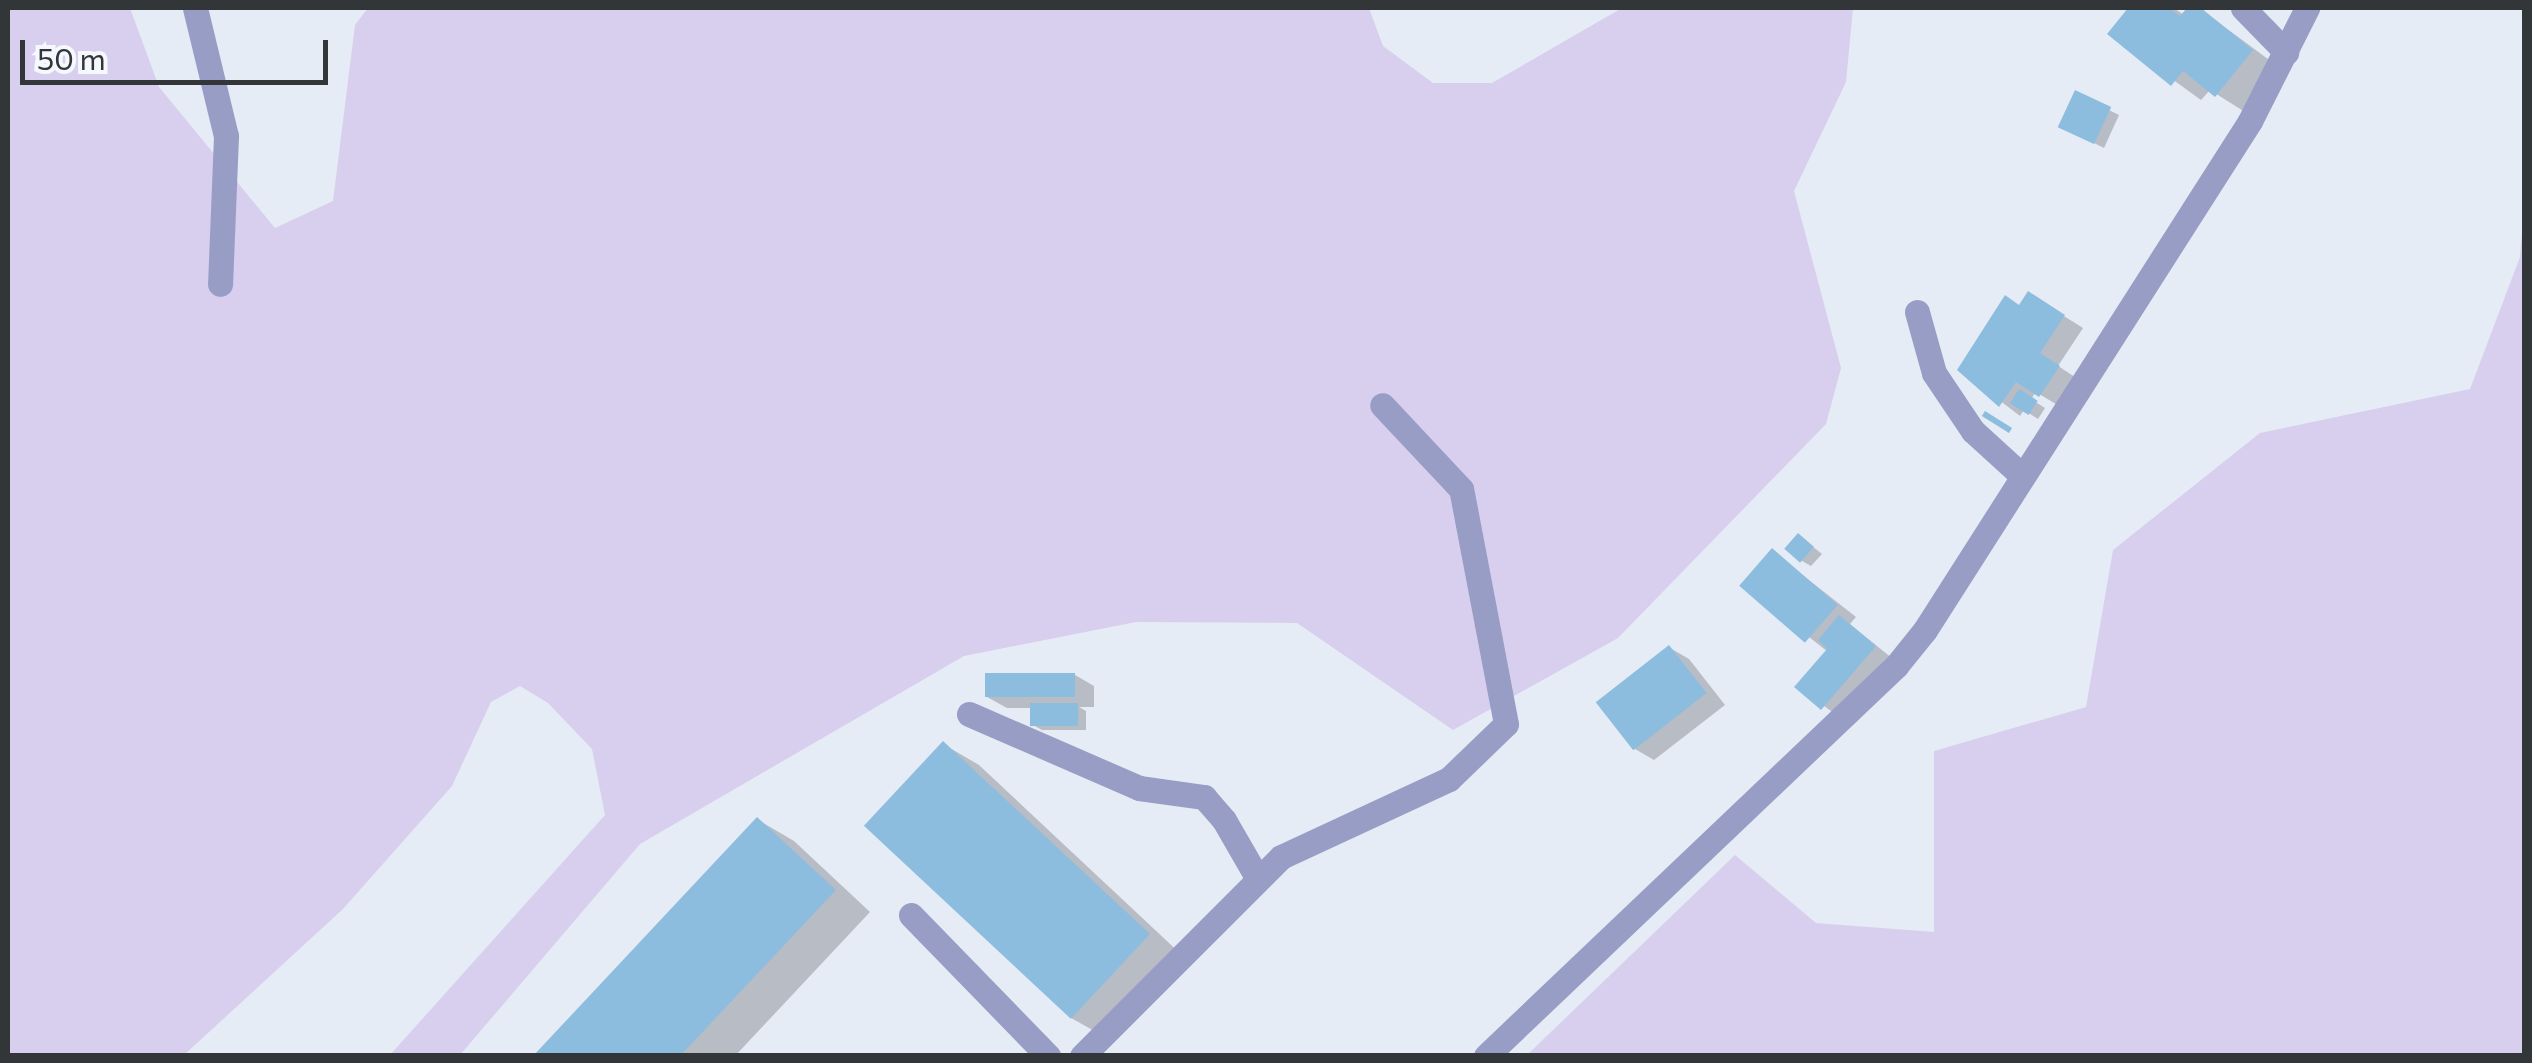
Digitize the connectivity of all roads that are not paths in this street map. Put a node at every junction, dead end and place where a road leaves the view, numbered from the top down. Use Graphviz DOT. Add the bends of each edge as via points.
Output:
graph roads {
  1 [pos="194,8"];
  2 [pos="2244,8"];
  3 [pos="2307,8"];
  4 [pos="2286,52"];
  5 [pos="220,284"];
  6 [pos="1917,312"];
  7 [pos="1382,405"];
  8 [pos="2019,474"];
  9 [pos="969,714"];
  10 [pos="1258,880"];
  11 [pos="912,915"];
  12 [pos="1048,1056"];
  13 [pos="1082,1056"];
  14 [pos="1486,1056"];
  1 -- 5 [label="street" via="226,136"];
  2 -- 4 [label="street"];
  3 -- 4 [label="street"];
  4 -- 8 [label="street" via="2118,334"];
  6 -- 8 [label="street" via="1934,373 1973,431"];
  7 -- 10 [label="street" via="1461,489 1506,724 1449,779 1280,857"];
  8 -- 14 [label="street" via="1955,585 1896,666"];
  9 -- 10 [label="street" via="1139,788 1204,797"];
  10 -- 13 [label="street"];
  11 -- 12 [label="street"];
}
